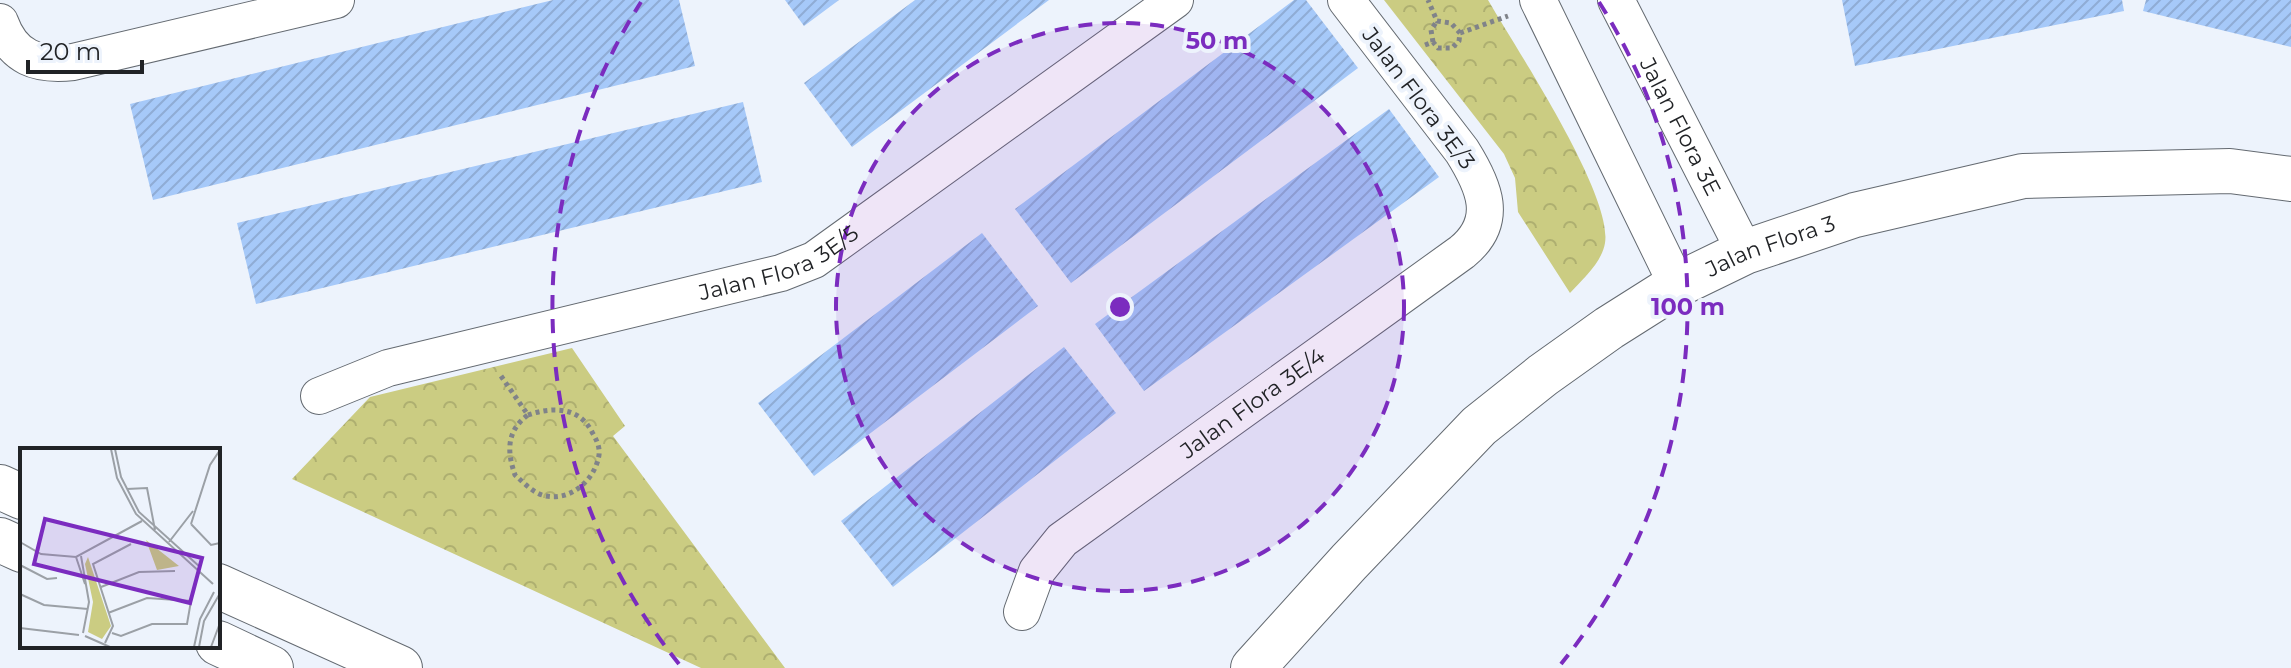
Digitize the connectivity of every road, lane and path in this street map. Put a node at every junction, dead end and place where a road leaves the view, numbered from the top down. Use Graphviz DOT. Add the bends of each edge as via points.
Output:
graph roads {
  1 [pos="336,0"];
  2 [pos="1175,0"];
  3 [pos="1346,0"];
  4 [pos="1428,0"];
  5 [pos="1616,0"];
  6 [pos="1539,2"];
  7 [pos="1437,21"];
  8 [pos="0,22"];
  9 [pos="1460,33"];
  10 [pos="1433,42"];
  11 [pos="1388,54"];
  12 [pos="2291,179"];
  13 [pos="1484,200"];
  14 [pos="1745,252"];
  15 [pos="1677,285"];
  16 [pos="479,346"];
  17 [pos="319,396"];
  18 [pos="528,415"];
  19 [pos="0,487"];
  20 [pos="20,496"];
  21 [pos="0,540"];
  22 [pos="20,549"];
  23 [pos="220,587"];
  24 [pos="1022,612"];
  25 [pos="220,644"];
  26 [pos="271,668"];
  27 [pos="400,668"];
  28 [pos="1253,668"];
  1 -- 8 [label="street" via="56,64 15,49"];
  2 -- 16 [label="street, Jalan Flora 3E/5" via="814,260 781,273"];
  3 -- 11 [label="street, Jalan Flora 3E/3"];
  4 -- 7 [label="path"];
  5 -- 14 [label="street, Jalan Flora 3E"];
  6 -- 9 [label="path"];
  6 -- 15 [label="street"];
  7 -- 9 [label="path" via="1451,23"];
  7 -- 10 [label="path" via="1431,30"];
  9 -- 10 [label="path" via="1452,48 1438,48"];
  10 -- 11 [label="path"];
  11 -- 13 [label="street, Jalan Flora 3E/3" via="1462,151 1478,176"];
  12 -- 14 [label="street, Jalan Flora 3" via="2230,171 2023,176 1855,215"];
  13 -- 24 [label="street, Jalan Flora 3E/4" via="1483,226 1471,244 1062,540 1037,571"];
  14 -- 15 [label="street, Jalan Flora 3"];
  15 -- 28 [label="street, Jalan Flora 3" via="1543,375 1479,426"];
  16 -- 17 [label="street, Jalan Flora 3E/5" via="388,368"];
  16 -- 18 [label="path"];
  18 -- 18 [label="path" via="556,408 589,424 599,456 586,482 561,496 543,496 515,475 508,445 513,430"];
  19 -- 20 [label="street"];
  21 -- 22 [label="street"];
  23 -- 27 [label="street"];
  25 -- 26 [label="street"];
}
